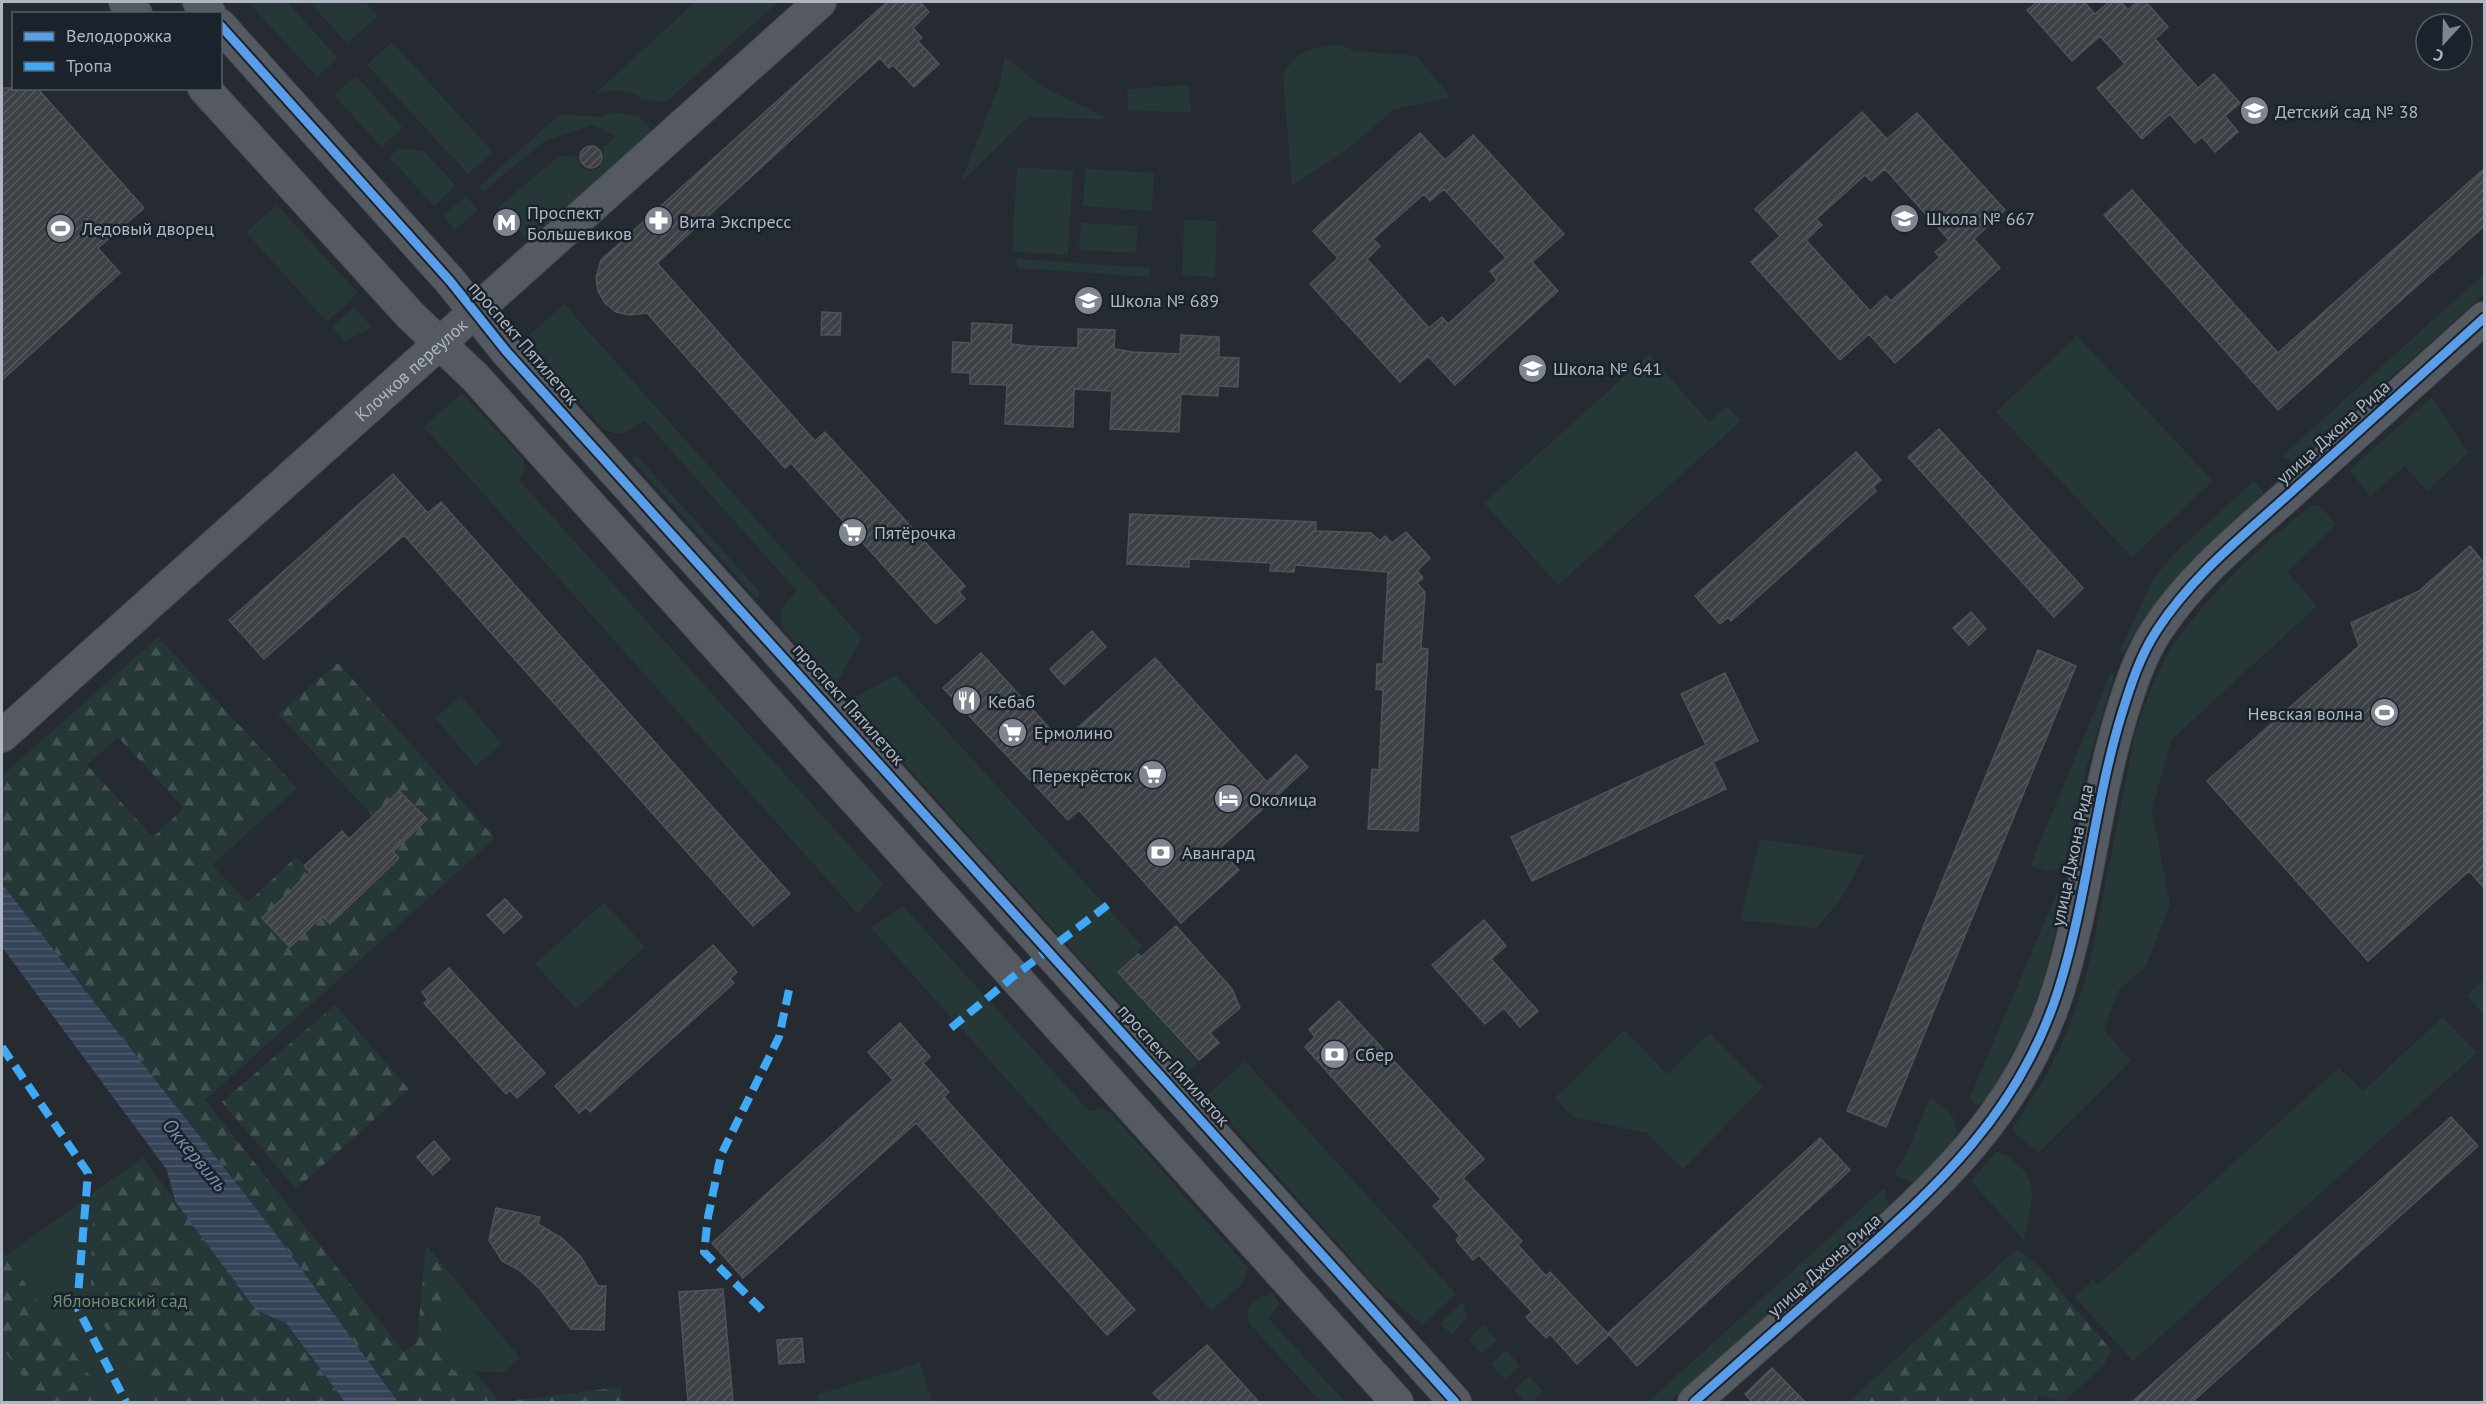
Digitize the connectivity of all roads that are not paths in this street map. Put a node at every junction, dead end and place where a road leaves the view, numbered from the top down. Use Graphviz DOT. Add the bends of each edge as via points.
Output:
graph roads {
  1 [pos="820,2"];
  2 [pos="222,27"];
  3 [pos="206,90"];
  4 [pos="474,310"];
  5 [pos="2484,318"];
  6 [pos="438,342"];
  7 [pos="2,736"];
  8 [pos="1397,1402"];
  9 [pos="1455,1402"];
  10 [pos="1694,1402"];
  1 -- 4 [label="street, Клочков переулок"];
  2 -- 4 [label="street, проспект Пятилеток"];
  3 -- 6 [label="street"];
  4 -- 6 [label="street, Клочков переулок"];
  4 -- 9 [label="street, проспект Пятилеток" via="506,351"];
  5 -- 10 [label="street, улица Джона Рида" via="2236,542 2178,601 2136,669 2114,740 2067,960 2042,1034 2022,1073 1987,1128 1921,1200"];
  6 -- 7 [label="street, Клочков переулок"];
  6 -- 8 [label="street" via="483,386"];
}
